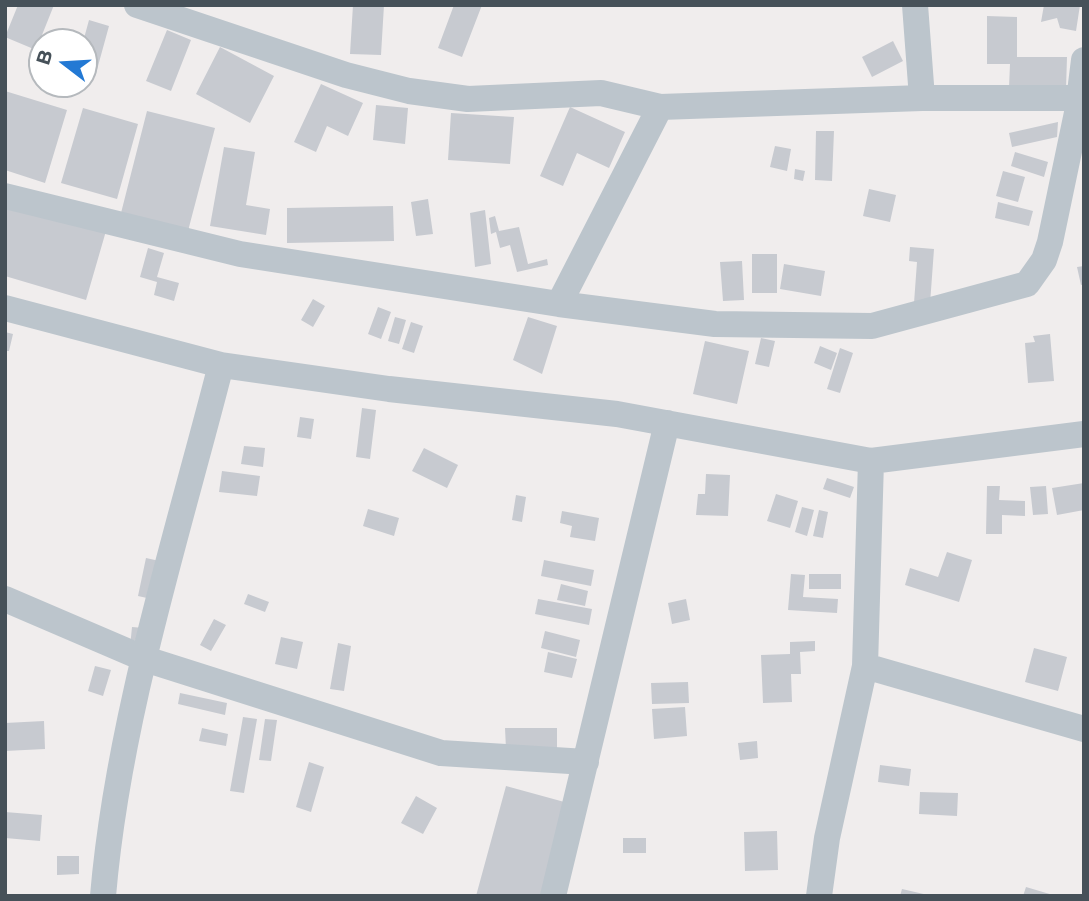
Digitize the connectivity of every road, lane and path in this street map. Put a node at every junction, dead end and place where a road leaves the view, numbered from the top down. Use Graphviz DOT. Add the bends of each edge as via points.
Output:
graph roads {
  1 [pos="137,5"];
  2 [pos="915,5"];
  3 [pos="1084,60"];
  4 [pos="922,98"];
  5 [pos="1080,105"];
  6 [pos="660,107"];
  7 [pos="5,196"];
  8 [pos="559,304"];
  9 [pos="5,308"];
  10 [pos="221,365"];
  11 [pos="667,423"];
  12 [pos="1084,434"];
  13 [pos="871,461"];
  14 [pos="5,599"];
  15 [pos="145,659"];
  16 [pos="865,666"];
  17 [pos="1084,729"];
  18 [pos="586,762"];
  19 [pos="103,896"];
  20 [pos="554,896"];
  21 [pos="818,896"];
  1 -- 6 [label="street" via="346,75 409,91 468,99 601,93"];
  2 -- 4 [label="street"];
  3 -- 5 [label="street"];
  4 -- 5 [label="street"];
  4 -- 6 [label="street"];
  5 -- 8 [label="street" via="1044,260 1027,284 872,326 715,324"];
  6 -- 8 [label="street"];
  7 -- 8 [label="street" via="240,254"];
  9 -- 10 [label="street"];
  10 -- 11 [label="street"];
  10 -- 15 [label="street"];
  11 -- 13 [label="street"];
  11 -- 18 [label="street"];
  12 -- 13 [label="street"];
  13 -- 16 [label="street"];
  14 -- 15 [label="street"];
  15 -- 18 [label="street" via="441,753"];
  15 -- 19 [label="street" via="108,842"];
  16 -- 17 [label="street"];
  16 -- 21 [label="street"];
  18 -- 20 [label="street"];
}
